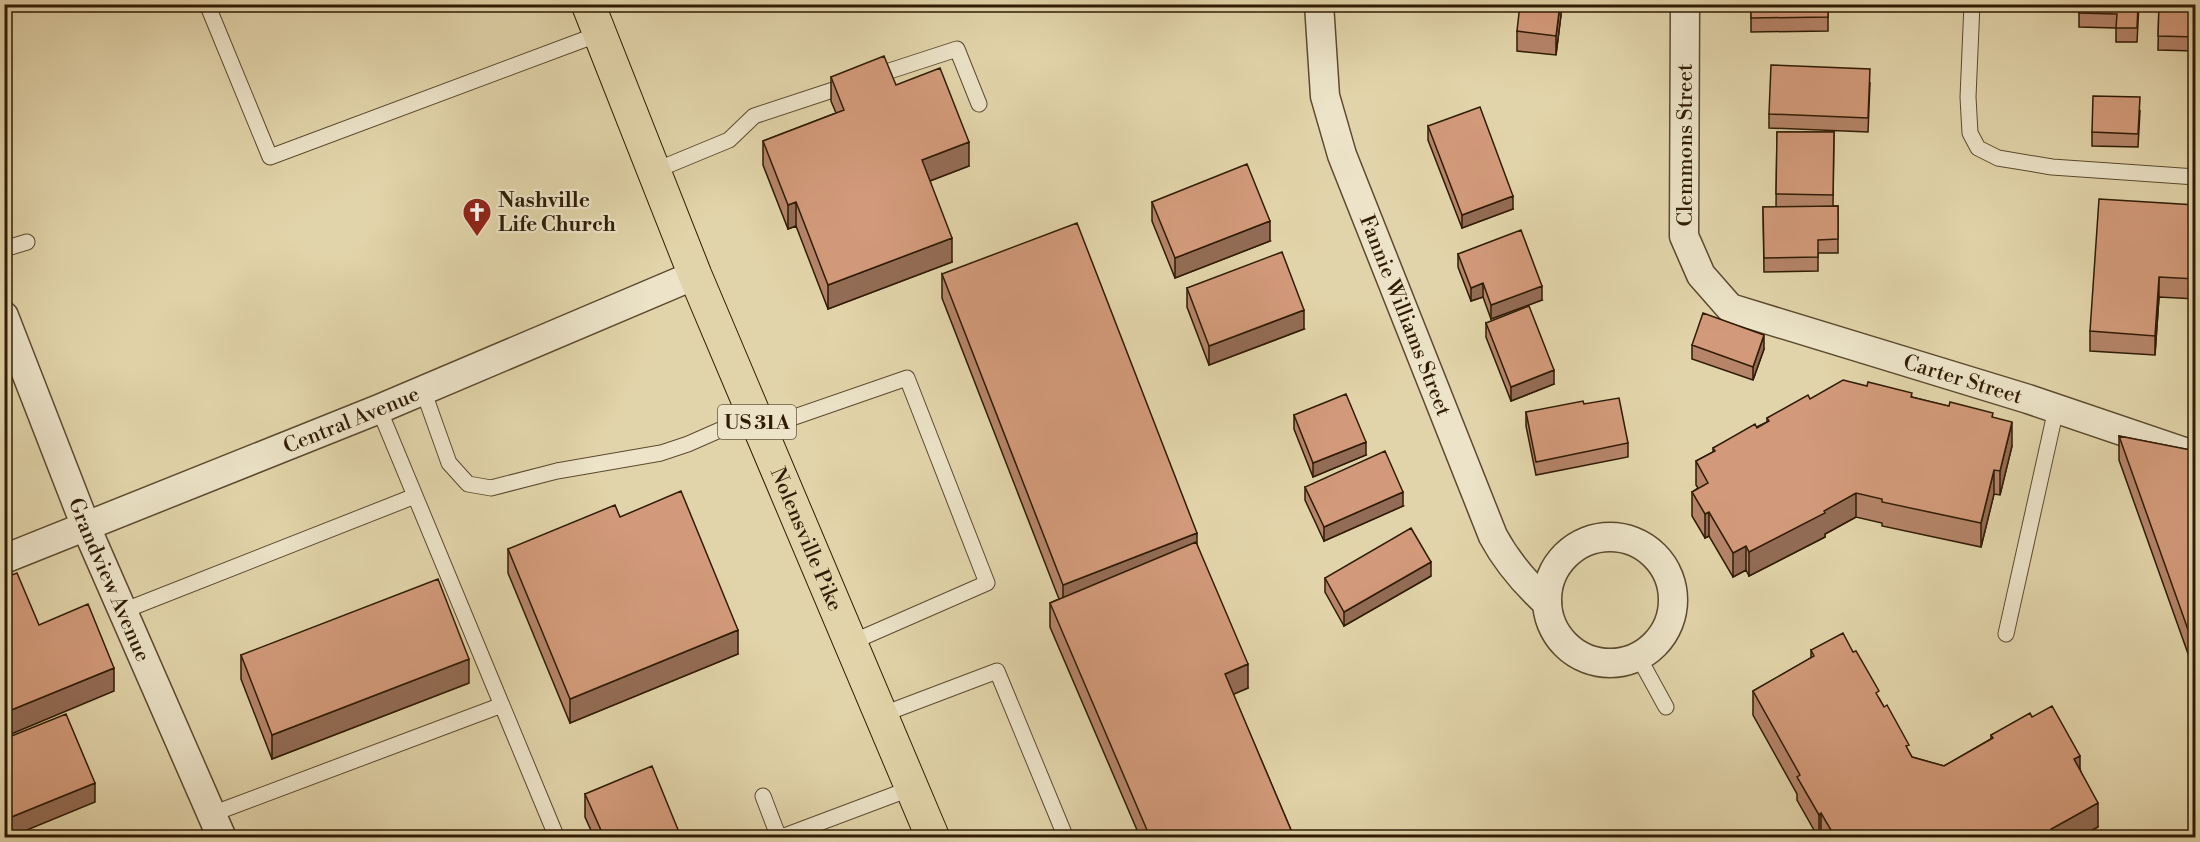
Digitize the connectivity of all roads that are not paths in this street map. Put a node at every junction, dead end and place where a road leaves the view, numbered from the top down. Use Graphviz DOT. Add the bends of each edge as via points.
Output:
graph roads {
  1 [pos="207,4"];
  2 [pos="1319,4"];
  3 [pos="1685,4"];
  4 [pos="1972,4"];
  5 [pos="593,19"];
  6 [pos="978,104"];
  7 [pos="654,171"];
  8 [pos="2196,177"];
  9 [pos="27,242"];
  10 [pos="4,249"];
  11 [pos="695,275"];
  12 [pos="1730,308"];
  13 [pos="4,316"];
  14 [pos="423,390"];
  15 [pos="379,409"];
  16 [pos="2056,409"];
  17 [pos="757,422"];
  18 [pos="2196,456"];
  19 [pos="415,495"];
  20 [pos="86,527"];
  21 [pos="4,559"];
  22 [pos="1547,603"];
  23 [pos="123,611"];
  24 [pos="2006,634"];
  25 [pos="850,643"];
  26 [pos="1638,656"];
  27 [pos="502,705"];
  28 [pos="1666,707"];
  29 [pos="881,715"];
  30 [pos="912,788"];
  31 [pos="763,796"];
  32 [pos="217,826"];
  33 [pos="557,837"];
  34 [pos="933,837"];
  35 [pos="1066,837"];
  1 -- 5 [label="lane" via="270,157"];
  2 -- 22 [label="street, Fannie Williams Street" via="1325,96 1342,155 1492,536 1504,556"];
  3 -- 12 [label="street, Clemmons Street" via="1684,236 1701,275"];
  4 -- 8 [label="lane" via="1968,97 1970,133 1978,148 1998,158 2052,167"];
  5 -- 7 [label="main road, Nolensville Pike / US 31A"];
  6 -- 7 [label="lane" via="957,49 754,116 729,140"];
  7 -- 11 [label="main road, Nolensville Pike / US 31A"];
  9 -- 10 [label="lane"];
  11 -- 14 [label="street, Central Avenue"];
  11 -- 17 [label="main road, Nolensville Pike / US 31A"];
  12 -- 16 [label="street, Carter Street"];
  13 -- 20 [label="street, Grandview Avenue"];
  14 -- 15 [label="street, Central Avenue"];
  14 -- 17 [label="lane" via="449,463 468,484 491,488 557,471 661,453"];
  15 -- 19 [label="lane"];
  15 -- 20 [label="street, Central Avenue"];
  16 -- 18 [label="street, Carter Street"];
  16 -- 24 [label="lane"];
  17 -- 25 [label="main road, Nolensville Pike / US 31A"];
  17 -- 25 [label="lane" via="907,378 987,583"];
  19 -- 23 [label="lane"];
  19 -- 27 [label="lane"];
  20 -- 21 [label="street, Central Avenue"];
  20 -- 23 [label="street, Grandview Avenue"];
  22 -- 26 [label="street" via="1558,635 1578,654 1610,662"];
  22 -- 26 [label="street" via="1552,573 1580,544 1612,537 1641,545 1663,567 1673,598 1669,620 1660,637"];
  23 -- 32 [label="street, Grandview Avenue"];
  25 -- 29 [label="main road, Nolensville Pike / US 31A"];
  26 -- 28 [label="lane"];
  27 -- 32 [label="lane"];
  27 -- 33 [label="lane"];
  29 -- 30 [label="main road, Nolensville Pike / US 31A"];
  29 -- 35 [label="lane" via="997,671"];
  30 -- 31 [label="lane" via="779,837"];
  30 -- 34 [label="main road, Nolensville Pike / US 31A"];
}
